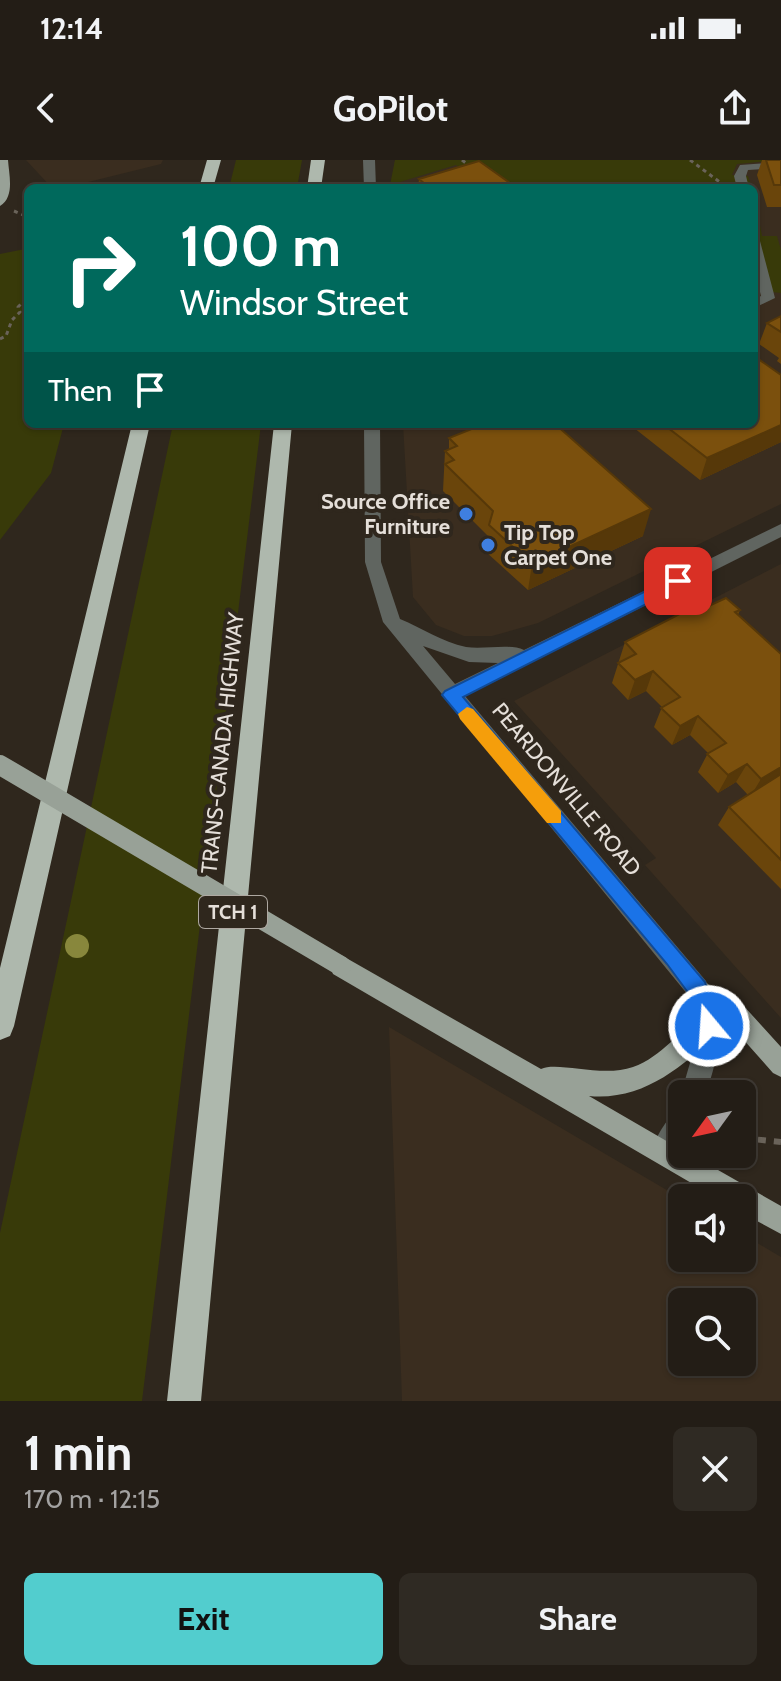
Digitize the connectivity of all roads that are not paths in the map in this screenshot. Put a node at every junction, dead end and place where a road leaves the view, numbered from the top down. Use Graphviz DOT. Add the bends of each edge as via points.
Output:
graph roads {
  1 [pos="2,160"];
  2 [pos="214,160"];
  3 [pos="318,160"];
  4 [pos="369,160"];
  5 [pos="781,165"];
  6 [pos="207,184"];
  7 [pos="315,184"];
  8 [pos="370,184"];
  9 [pos="742,184"];
  10 [pos="0,202"];
  11 [pos="758,257"];
  12 [pos="758,302"];
  13 [pos="140,428"];
  14 [pos="283,428"];
  15 [pos="372,428"];
  16 [pos="781,530"];
  17 [pos="392,622"];
  18 [pos="541,650"];
  19 [pos="451,695"];
  20 [pos="0,765"];
  21 [pos="698,989"];
  22 [pos="0,1026"];
  23 [pos="709,1026"];
  24 [pos="781,1065"];
  25 [pos="519,1068"];
  26 [pos="699,1080"];
  27 [pos="668,1144"];
  28 [pos="664,1150"];
  29 [pos="781,1221"];
  30 [pos="184,1401"];
  1 -- 10 [label="main road"];
  2 -- 6 [label="highway"];
  3 -- 7 [label="highway"];
  4 -- 8 [label="street"];
  5 -- 9 [label="street" via="744,167"];
  11 -- 12 [label="street" via="768,298"];
  13 -- 22 [label="highway"];
  14 -- 30 [label="highway, TRANS-CANADA HIGHWAY / TCH 1"];
  15 -- 17 [label="street, PEARDONVILLE ROAD" via="373,562"];
  16 -- 18 [label="street"];
  17 -- 18 [label="street" via="436,647 463,655 489,659"];
  17 -- 19 [label="street, PEARDONVILLE ROAD"];
  18 -- 19 [label="street"];
  19 -- 21 [label="street, PEARDONVILLE ROAD"];
  20 -- 25 [label="main road, bridge"];
  21 -- 23 [label="street, PEARDONVILLE ROAD"];
  21 -- 24 [label="main road" via="734,1012"];
  23 -- 25 [label="main road" via="668,1064 609,1086 572,1083"];
  23 -- 26 [label="street, PEARDONVILLE ROAD" via="707,1061"];
  25 -- 28 [label="main road"];
  27 -- 28 [label="street"];
  28 -- 29 [label="main road"];
}
